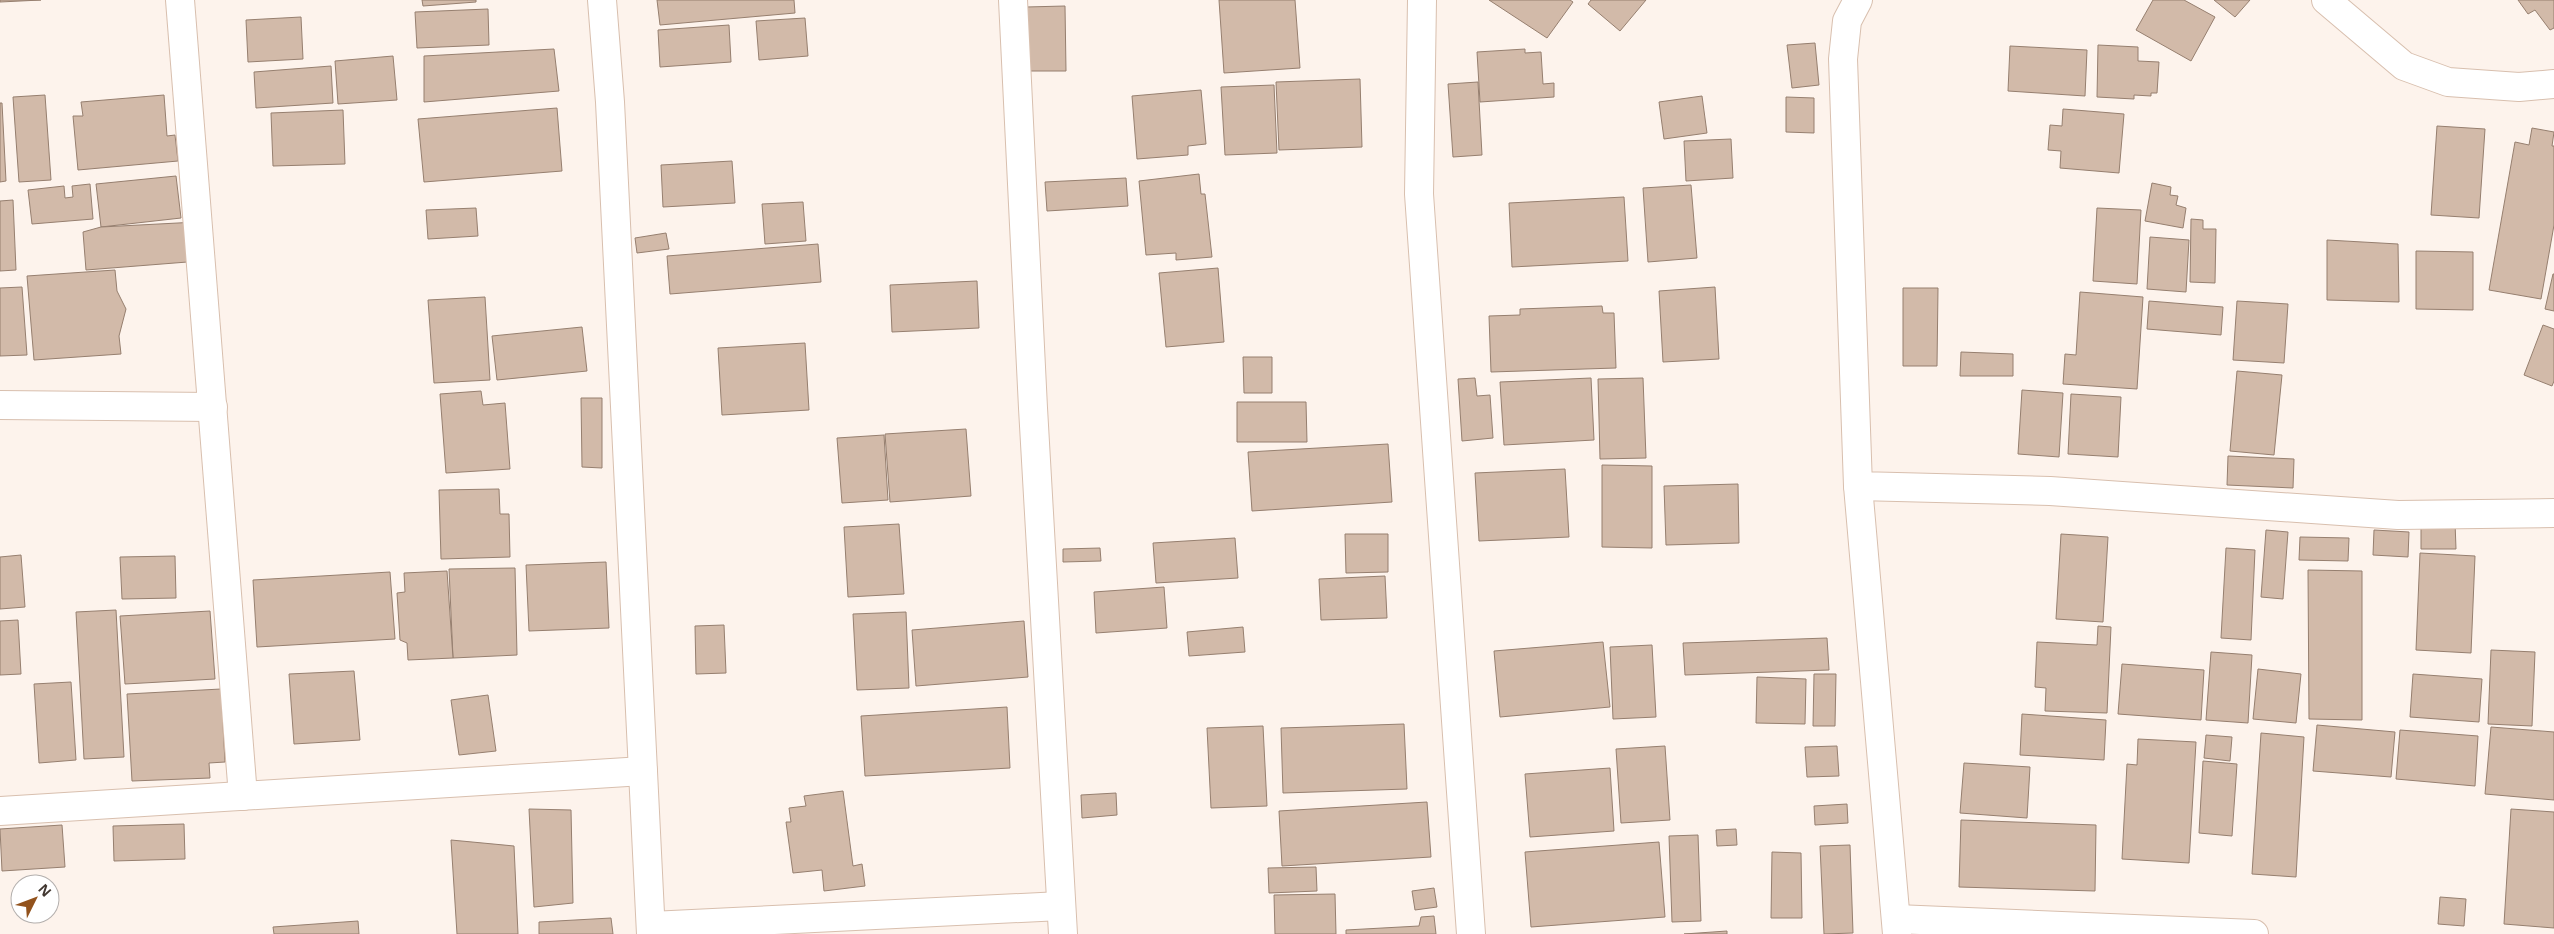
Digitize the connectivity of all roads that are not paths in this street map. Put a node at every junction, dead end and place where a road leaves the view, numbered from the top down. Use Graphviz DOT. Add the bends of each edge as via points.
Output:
graph roads {
  1 [pos="180,0"];
  2 [pos="602,0"];
  3 [pos="1014,0"];
  4 [pos="1422,0"];
  5 [pos="1858,0"];
  6 [pos="2326,0"];
  7 [pos="2554,84"];
  8 [pos="0,405"];
  9 [pos="213,407"];
  10 [pos="1858,486"];
  11 [pos="2554,513"];
  12 [pos="643,771"];
  13 [pos="243,796"];
  14 [pos="0,811"];
  15 [pos="1061,906"];
  16 [pos="1897,926"];
  17 [pos="651,930"];
  18 [pos="1063,934"];
  19 [pos="1471,934"];
  20 [pos="2254,934"];
  1 -- 9 [label="street"];
  2 -- 12 [label="street" via="610,102"];
  3 -- 15 [label="street"];
  4 -- 19 [label="street" via="1420,194"];
  5 -- 10 [label="street" via="1847,21 1843,59"];
  6 -- 7 [label="street" via="2404,66 2448,82 2519,87"];
  8 -- 9 [label="street"];
  9 -- 13 [label="street"];
  10 -- 11 [label="street" via="2050,491 2398,516"];
  10 -- 16 [label="street"];
  12 -- 13 [label="street"];
  12 -- 17 [label="street"];
  13 -- 14 [label="street"];
  15 -- 17 [label="street"];
  15 -- 18 [label="street"];
  16 -- 20 [label="street"];
}
